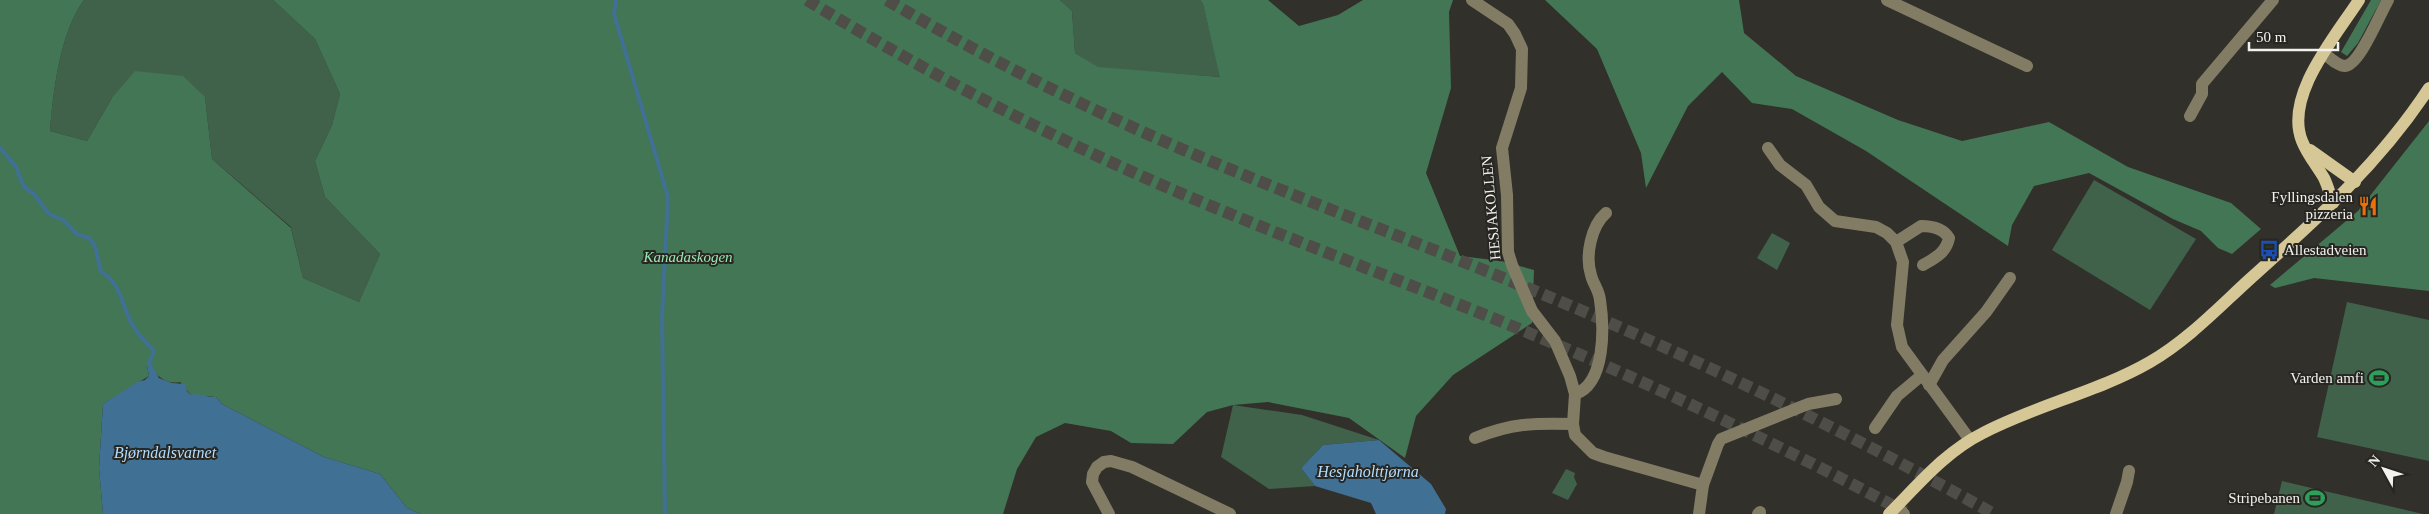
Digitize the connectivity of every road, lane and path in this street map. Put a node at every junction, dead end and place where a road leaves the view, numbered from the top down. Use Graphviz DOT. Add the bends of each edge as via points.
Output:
graph roads {
  1 [pos="1472,0"];
  2 [pos="1887,0"];
  3 [pos="2273,0"];
  4 [pos="2359,0"];
  5 [pos="2388,0"];
  6 [pos="2324,54"];
  7 [pos="2027,66"];
  8 [pos="2429,88"];
  9 [pos="2190,116"];
  10 [pos="2304,146"];
  11 [pos="1768,148"];
  12 [pos="2354,182"];
  13 [pos="2333,203"];
  14 [pos="1606,213"];
  15 [pos="1896,242"];
  16 [pos="1923,265"];
  17 [pos="2010,278"];
  18 [pos="1925,380"];
  19 [pos="1575,394"];
  20 [pos="1836,399"];
  21 [pos="1573,424"];
  22 [pos="1875,428"];
  23 [pos="1475,438"];
  24 [pos="1970,440"];
  25 [pos="2129,471"];
  26 [pos="1703,485"];
  27 [pos="1897,512"];
  28 [pos="1109,514"];
  29 [pos="1230,514"];
  30 [pos="1699,514"];
  31 [pos="2116,514"];
  1 -- 19 [label="street, HESJAKOLLEN" via="1508,24 1522,49 1521,88 1502,148 1508,252 1532,311 1555,341"];
  2 -- 7 [label="street"];
  3 -- 9 [label="street" via="2202,84 2202,94"];
  4 -- 6 [label="main road"];
  5 -- 6 [label="street" via="2362,51 2352,63 2340,65"];
  6 -- 10 [label="main road" via="2299,103 2298,127"];
  8 -- 12 [label="main road" via="2391,141"];
  10 -- 12 [label="main road"];
  10 -- 13 [label="main road" via="2325,180"];
  11 -- 15 [label="street" via="1780,165 1806,185 1819,207 1835,221 1876,227"];
  12 -- 13 [label="main road"];
  13 -- 24 [label="main road" via="2173,347 2135,370 2017,417"];
  14 -- 19 [label="street" via="1593,235 1589,258 1590,274 1601,301 1601,353 1589,384 1583,392"];
  15 -- 16 [label="street" via="1921,226 1945,232 1949,238 1947,247"];
  15 -- 18 [label="street" via="1903,262 1898,334 1902,347"];
  17 -- 18 [label="street" via="1986,312"];
  18 -- 22 [label="street" via="1897,396"];
  18 -- 24 [label="street"];
  19 -- 21 [label="street, HESJAKOLLEN"];
  20 -- 26 [label="street" via="1808,404 1721,440"];
  21 -- 23 [label="street" via="1518,424"];
  21 -- 26 [label="street" via="1576,435 1593,453"];
  24 -- 27 [label="main road" via="1927,473"];
  25 -- 31 [label="street"];
  26 -- 30 [label="street"];
  28 -- 29 [label="street" via="1092,482 1097,467 1111,461 1132,467"];
}
